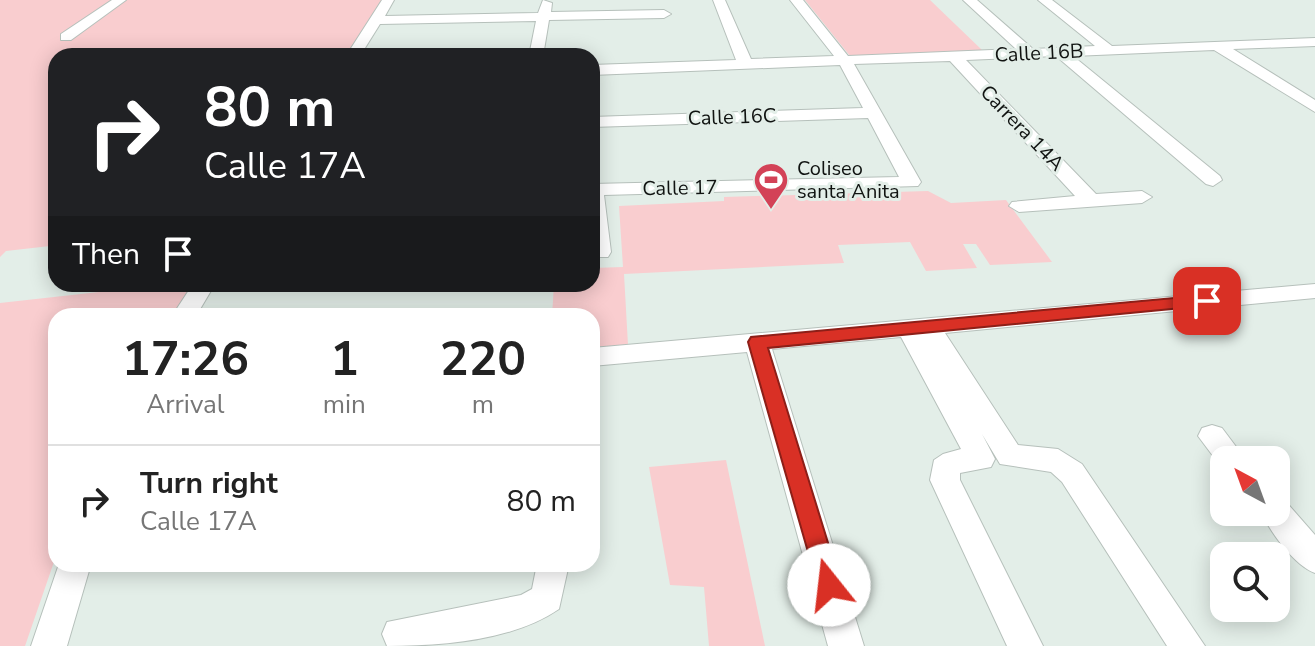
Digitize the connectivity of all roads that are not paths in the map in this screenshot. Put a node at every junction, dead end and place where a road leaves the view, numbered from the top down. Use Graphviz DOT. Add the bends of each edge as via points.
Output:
graph roads {
  1 [pos="120,0"];
  2 [pos="388,0"];
  3 [pos="546,0"];
  4 [pos="719,0"];
  5 [pos="796,0"];
  6 [pos="969,0"];
  7 [pos="1044,0"];
  8 [pos="664,14"];
  9 [pos="544,16"];
  10 [pos="375,20"];
  11 [pos="66,37"];
  12 [pos="1315,42"];
  13 [pos="1217,46"];
  14 [pos="358,48"];
  15 [pos="538,48"];
  16 [pos="1109,50"];
  17 [pos="1060,52"];
  18 [pos="1029,53"];
  19 [pos="955,57"];
  20 [pos="845,61"];
  21 [pos="600,62"];
  22 [pos="745,63"];
  23 [pos="600,70"];
  24 [pos="1315,107"];
  25 [pos="873,113"];
  26 [pos="600,122"];
  27 [pos="1213,180"];
  28 [pos="600,190"];
  29 [pos="1142,197"];
  30 [pos="1090,200"];
  31 [pos="1019,206"];
  32 [pos="1315,291"];
  33 [pos="919,328"];
  34 [pos="757,342"];
  35 [pos="600,356"];
  36 [pos="1212,436"];
  37 [pos="1220,446"];
  38 [pos="1288,526"];
  39 [pos="1315,558"];
  40 [pos="72,572"];
  41 [pos="552,572"];
  42 [pos="399,634"];
  43 [pos="49,646"];
  44 [pos="846,646"];
  45 [pos="1025,646"];
  46 [pos="1187,646"];
  1 -- 11 [label="street"];
  2 -- 10 [label="street"];
  3 -- 9 [label="street"];
  4 -- 22 [label="street"];
  5 -- 20 [label="street"];
  6 -- 18 [label="street"];
  7 -- 16 [label="street"];
  8 -- 9 [label="street"];
  9 -- 10 [label="street"];
  9 -- 15 [label="street"];
  10 -- 14 [label="street"];
  12 -- 13 [label="street, Calle 16B"];
  13 -- 16 [label="street, Calle 16B"];
  13 -- 24 [label="street"];
  16 -- 17 [label="street, Calle 16B"];
  17 -- 18 [label="street, Calle 16B"];
  17 -- 27 [label="street"];
  18 -- 19 [label="street, Calle 16B"];
  19 -- 20 [label="street, Calle 16B"];
  19 -- 30 [label="street, Carrera 14A"];
  20 -- 22 [label="street, Calle 16B"];
  20 -- 25 [label="street"];
  21 -- 22 [label="street, Calle 16B"];
  22 -- 23 [label="street, Calle 16B"];
  25 -- 26 [label="street, Calle 16C"];
  25 -- 28 [label="street, Calle 17" via="911,182"];
  29 -- 30 [label="street"];
  30 -- 31 [label="street"];
  32 -- 33 [label="street"];
  33 -- 34 [label="street"];
  33 -- 45 [label="street" via="981,459 953,462 944,469 945,480"];
  33 -- 46 [label="street" via="1010,456 1058,461 1072,473"];
  34 -- 35 [label="street"];
  34 -- 44 [label="street"];
  36 -- 37 [label="street"];
  38 -- 39 [label="street"];
  40 -- 43 [label="street"];
  41 -- 42 [label="street" via="547,598 527,611"];
}
